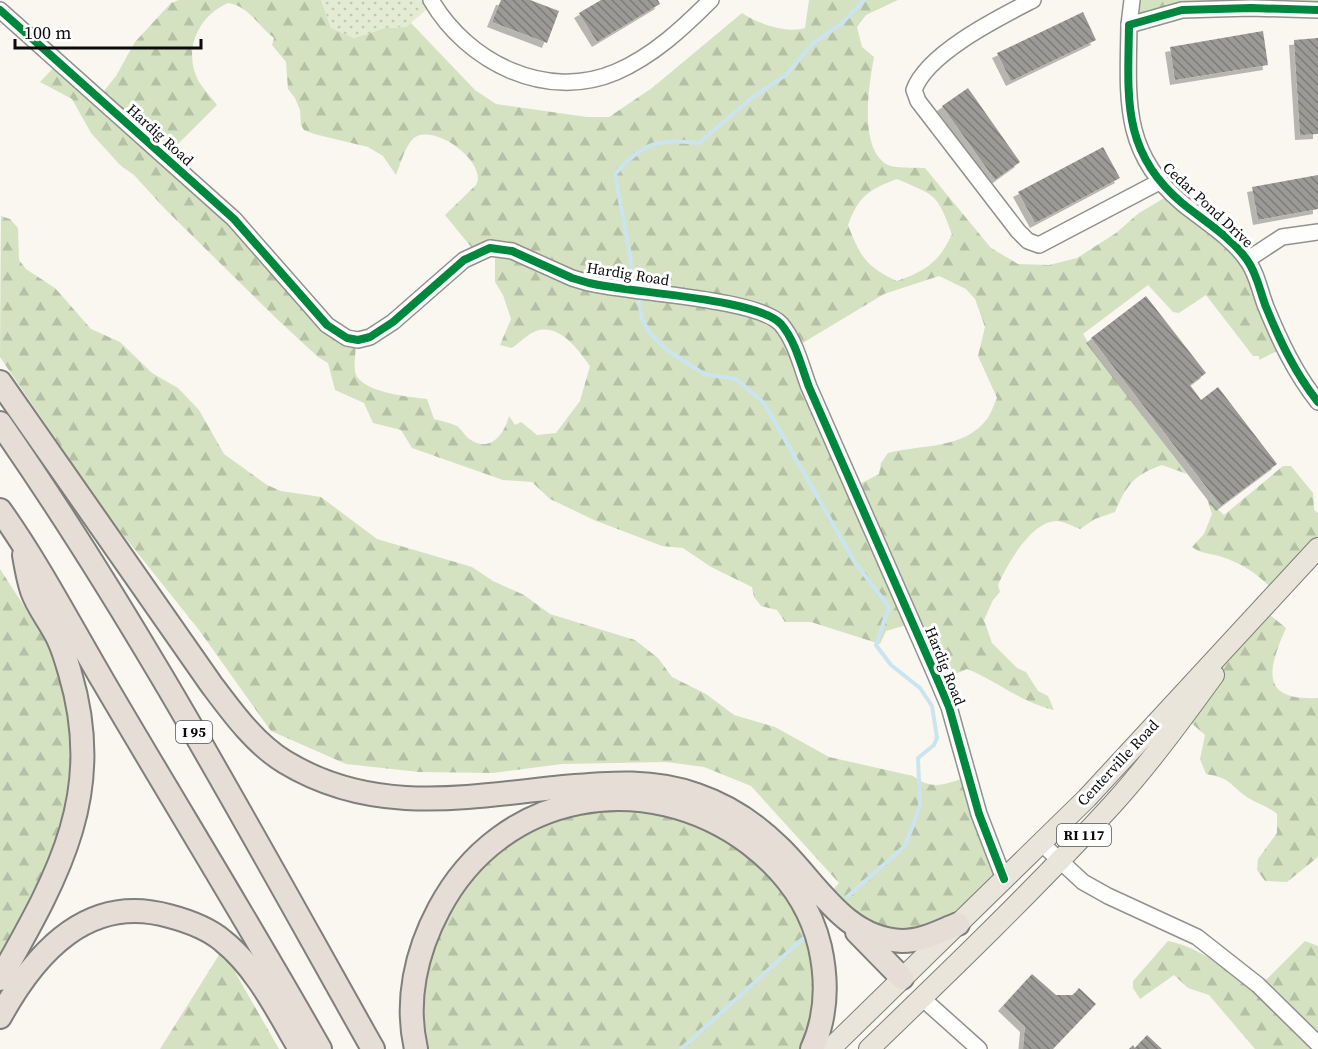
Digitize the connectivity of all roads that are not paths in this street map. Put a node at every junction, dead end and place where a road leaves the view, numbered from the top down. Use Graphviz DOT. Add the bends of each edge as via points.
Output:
graph roads {
  1 [pos="431,0"];
  2 [pos="711,0"];
  3 [pos="1033,0"];
  4 [pos="1132,0"];
  5 [pos="0,10"];
  6 [pos="1318,10"];
  7 [pos="1129,25"];
  8 [pos="1160,182"];
  9 [pos="1318,232"];
  10 [pos="1247,260"];
  11 [pos="0,382"];
  12 [pos="1318,402"];
  13 [pos="0,423"];
  14 [pos="0,510"];
  15 [pos="20,539"];
  16 [pos="1318,548"];
  17 [pos="1272,598"];
  18 [pos="1041,843"];
  19 [pos="1060,860"];
  20 [pos="1004,879"];
  21 [pos="847,921"];
  22 [pos="958,924"];
  23 [pos="902,978"];
  24 [pos="0,979"];
  25 [pos="922,998"];
  26 [pos="0,1017"];
  27 [pos="1318,1044"];
  28 [pos="300,1049"];
  29 [pos="320,1049"];
  30 [pos="373,1049"];
  31 [pos="416,1049"];
  32 [pos="812,1049"];
  33 [pos="830,1049"];
  34 [pos="869,1049"];
  35 [pos="979,1049"];
  1 -- 2 [label="street" via="451,29 490,62 520,74 571,82 614,73 634,63 688,23"];
  3 -- 8 [label="street, Cedar Pond Drive" via="988,24 923,73 914,90 918,101 1011,222 1034,244 1039,245"];
  4 -- 7 [label="street, Cedar Pond Drive"];
  5 -- 20 [label="street, Hardig Road" via="226,212 327,324 347,338 370,337 470,256 490,248 522,254 572,278 761,312 778,322 790,338 946,699 979,814"];
  6 -- 7 [label="street" via="1182,10"];
  7 -- 8 [label="street, Cedar Pond Drive" via="1128,96 1132,129 1137,145"];
  8 -- 10 [label="street, Cedar Pond Drive"];
  9 -- 10 [label="street, Cedar Pond Drive" via="1282,237"];
  10 -- 12 [label="street, Cedar Pond Drive" via="1280,340"];
  11 -- 21 [label="highway" via="232,713 284,762 356,792 393,798 427,800 626,782 698,795 758,828"];
  13 -- 30 [label="highway, I 95" via="46,489 145,650"];
  14 -- 15 [label="highway"];
  15 -- 24 [label="highway" via="32,592 60,642 79,707 83,771 62,861"];
  15 -- 29 [label="highway" via="260,941"];
  16 -- 17 [label="main road, Centerville Road / RI 117"];
  17 -- 18 [label="main road, Centerville Road / RI 117"];
  17 -- 19 [label="main road, Centerville Road / RI 117" via="1154,756"];
  18 -- 19 [label="street"];
  18 -- 20 [label="main road, Centerville Road / RI 117"];
  19 -- 25 [label="main road, Centerville Road / RI 117"];
  19 -- 27 [label="street" via="1083,882 1197,937 1258,985"];
  20 -- 22 [label="main road, Centerville Road / RI 117"];
  21 -- 22 [label="highway" via="875,935 903,941 923,939"];
  21 -- 23 [label="highway"];
  22 -- 23 [label="main road, Centerville Road / RI 117"];
  23 -- 25 [label="main road"];
  23 -- 33 [label="main road, Centerville Road / RI 117"];
  25 -- 34 [label="main road, Centerville Road / RI 117"];
  25 -- 35 [label="street"];
  26 -- 28 [label="highway" via="37,959 76,927 128,912 162,914 200,927 231,948 258,979"];
  31 -- 32 [label="highway" via="412,999 421,947 444,898 462,873 477,855 525,821 552,809 605,799 674,806 710,819 768,857 790,882 807,909 824,967 826,993"];
}
